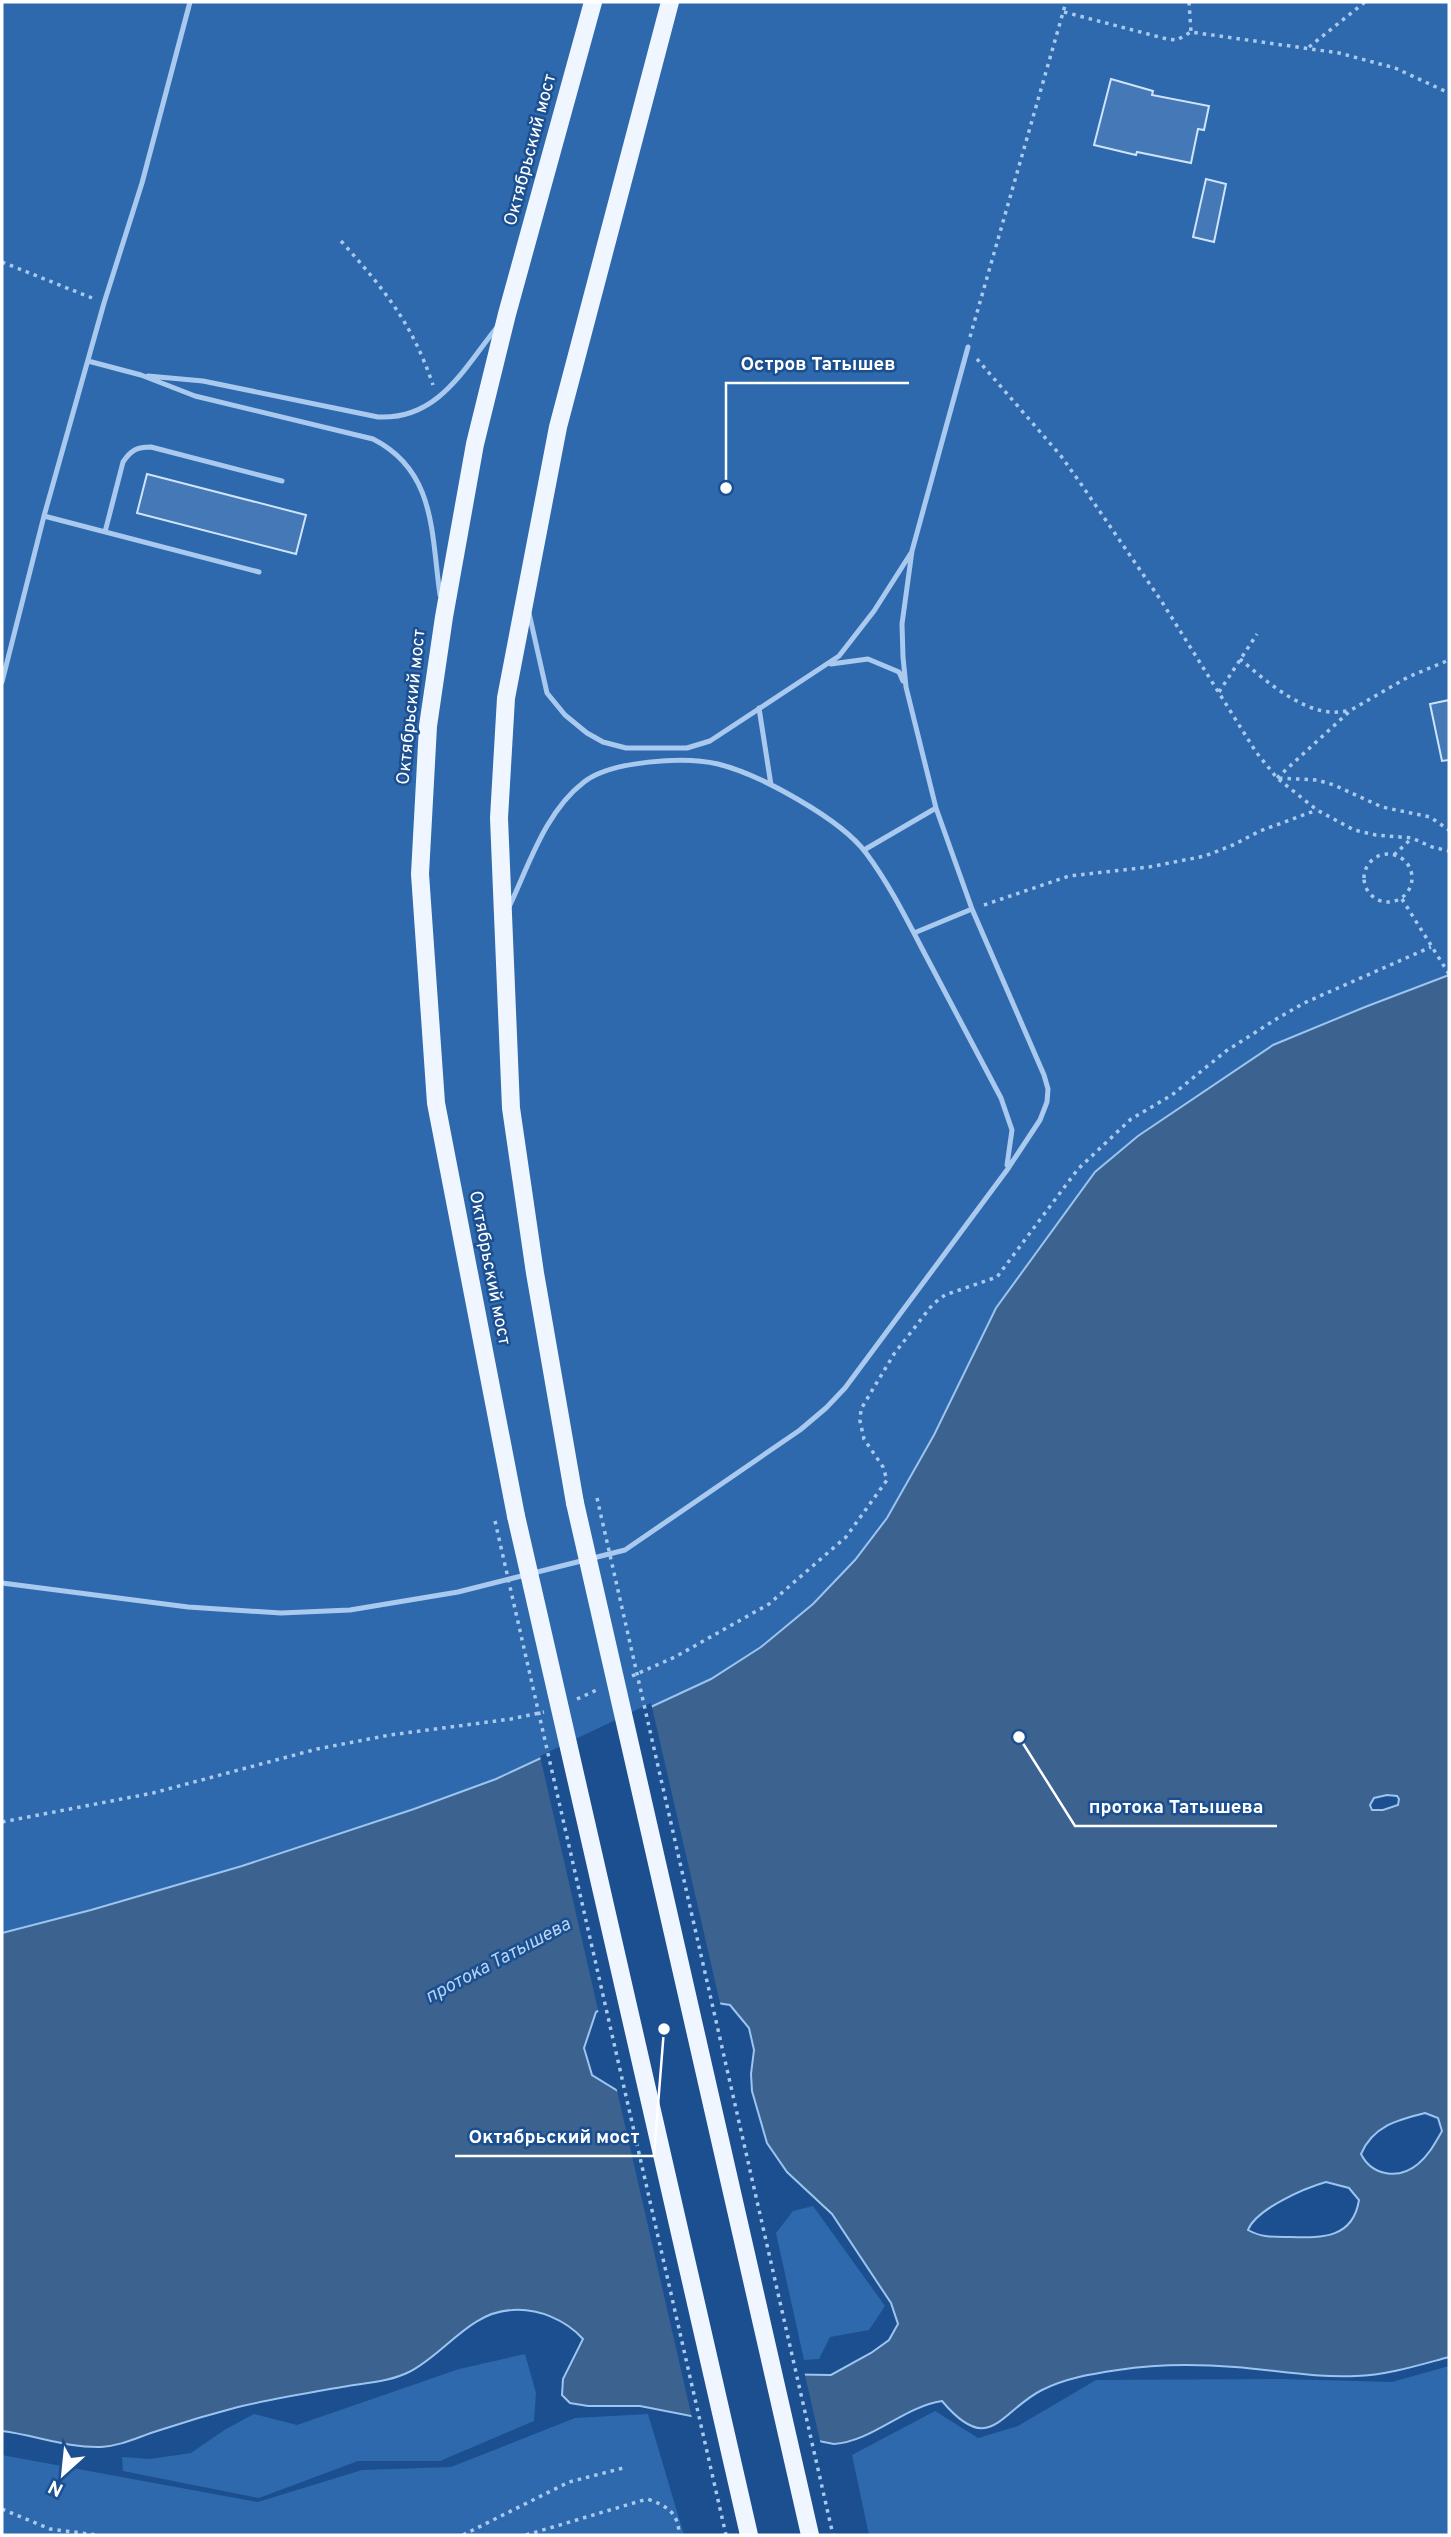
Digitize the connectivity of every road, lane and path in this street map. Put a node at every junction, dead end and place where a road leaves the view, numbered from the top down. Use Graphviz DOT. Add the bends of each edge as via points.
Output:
graph roads {
  1 [pos="190,2"];
  2 [pos="593,2"];
  3 [pos="670,2"];
  4 [pos="1066,2"];
  5 [pos="1189,2"];
  6 [pos="1365,2"];
  7 [pos="1063,12"];
  8 [pos="1191,32"];
  9 [pos="1309,47"];
  10 [pos="1449,93"];
  11 [pos="341,241"];
  12 [pos="2,262"];
  13 [pos="104,303"];
  14 [pos="508,314"];
  15 [pos="968,347"];
  16 [pos="88,361"];
  17 [pos="141,375"];
  18 [pos="435,390"];
  19 [pos="282,481"];
  20 [pos="44,516"];
  21 [pos="105,533"];
  22 [pos="912,551"];
  23 [pos="259,572"];
  24 [pos="524,593"];
  25 [pos="444,617"];
  26 [pos="1256,634"];
  27 [pos="1240,659"];
  28 [pos="1449,660"];
  29 [pos="829,664"];
  30 [pos="2,681"];
  31 [pos="906,687"];
  32 [pos="1219,692"];
  33 [pos="760,708"];
  34 [pos="1351,710"];
  35 [pos="1277,778"];
  36 [pos="771,785"];
  37 [pos="936,808"];
  38 [pos="1317,810"];
  39 [pos="1449,830"];
  40 [pos="1412,838"];
  41 [pos="864,850"];
  42 [pos="1449,851"];
  43 [pos="1394,855"];
  44 [pos="1402,899"];
  45 [pos="972,909"];
  46 [pos="501,923"];
  47 [pos="914,933"];
  48 [pos="1449,974"];
  49 [pos="1007,1170"];
  50 [pos="597,1498"];
  51 [pos="495,1521"];
  52 [pos="2,1583"];
  53 [pos="626,2467"];
  54 [pos="2,2509"];
  55 [pos="97,2535"];
  56 [pos="463,2535"];
  57 [pos="526,2535"];
  58 [pos="679,2535"];
  59 [pos="726,2535"];
  60 [pos="749,2535"];
  61 [pos="810,2535"];
  62 [pos="833,2535"];
  1 -- 13 [label="lane" via="142,183"];
  2 -- 14 [label="main road, Октябрьский мост"];
  3 -- 24 [label="main road" via="558,427"];
  4 -- 7 [label="path"];
  5 -- 8 [label="path"];
  6 -- 9 [label="path"];
  7 -- 8 [label="path" via="1167,39 1177,40"];
  7 -- 15 [label="path"];
  8 -- 9 [label="path"];
  9 -- 10 [label="path" via="1395,68"];
  11 -- 18 [label="path" via="404,318"];
  12 -- 13 [label="path"];
  13 -- 16 [label="lane"];
  14 -- 17 [label="lane" via="432,404 401,416 378,417 203,381"];
  14 -- 25 [label="main road, Октябрьский мост" via="475,444"];
  15 -- 22 [label="lane"];
  15 -- 32 [label="path" via="1061,456"];
  16 -- 17 [label="lane"];
  16 -- 20 [label="lane"];
  17 -- 25 [label="lane" via="195,396 373,439 395,452 412,469 425,495"];
  19 -- 21 [label="lane" via="139,447 123,462"];
  20 -- 21 [label="lane"];
  20 -- 30 [label="lane"];
  21 -- 23 [label="lane"];
  22 -- 29 [label="lane" via="874,611"];
  22 -- 31 [label="lane" via="902,624"];
  24 -- 33 [label="lane" via="547,693 573,723 603,742 626,748 687,748 710,741"];
  24 -- 46 [label="main road" via="506,698 499,818"];
  25 -- 60 [label="main road, Октябрьский мост, bridge" via="428,726 420,874 436,1103 516,1516"];
  26 -- 27 [label="path"];
  27 -- 32 [label="path"];
  27 -- 34 [label="path" via="1285,695 1337,714"];
  28 -- 34 [label="path"];
  29 -- 31 [label="lane" via="868,659 900,672"];
  29 -- 33 [label="lane"];
  31 -- 37 [label="lane"];
  32 -- 35 [label="path"];
  33 -- 36 [label="lane"];
  34 -- 35 [label="path"];
  35 -- 38 [label="path"];
  35 -- 39 [label="path" via="1334,785 1382,807 1430,817"];
  36 -- 41 [label="lane" via="818,813"];
  36 -- 46 [label="lane" via="718,764 667,761 616,768 586,780 557,810"];
  37 -- 41 [label="lane"];
  37 -- 45 [label="lane"];
  38 -- 40 [label="path" via="1354,830"];
  38 -- 45 [label="path" via="1205,856 1069,876"];
  40 -- 42 [label="path"];
  40 -- 43 [label="path"];
  41 -- 47 [label="lane"];
  43 -- 44 [label="path" via="1403,858 1413,874 1409,893"];
  43 -- 44 [label="path" via="1384,854 1368,864 1364,882 1374,898 1393,903"];
  44 -- 48 [label="path"];
  45 -- 47 [label="lane"];
  45 -- 49 [label="lane" via="1048,1089 1043,1115"];
  46 -- 61 [label="main road, bridge" via="511,1108 575,1503"];
  47 -- 49 [label="lane" via="1010,1120"];
  49 -- 52 [label="lane" via="834,1401 800,1430 621,1552 458,1592 317,1612 188,1606"];
  50 -- 62 [label="path, bridge"];
  51 -- 59 [label="path, bridge"];
  53 -- 56 [label="path" via="569,2482"];
  54 -- 55 [label="path" via="50,2529"];
  57 -- 58 [label="path" via="647,2499 665,2505 677,2519"];
}
